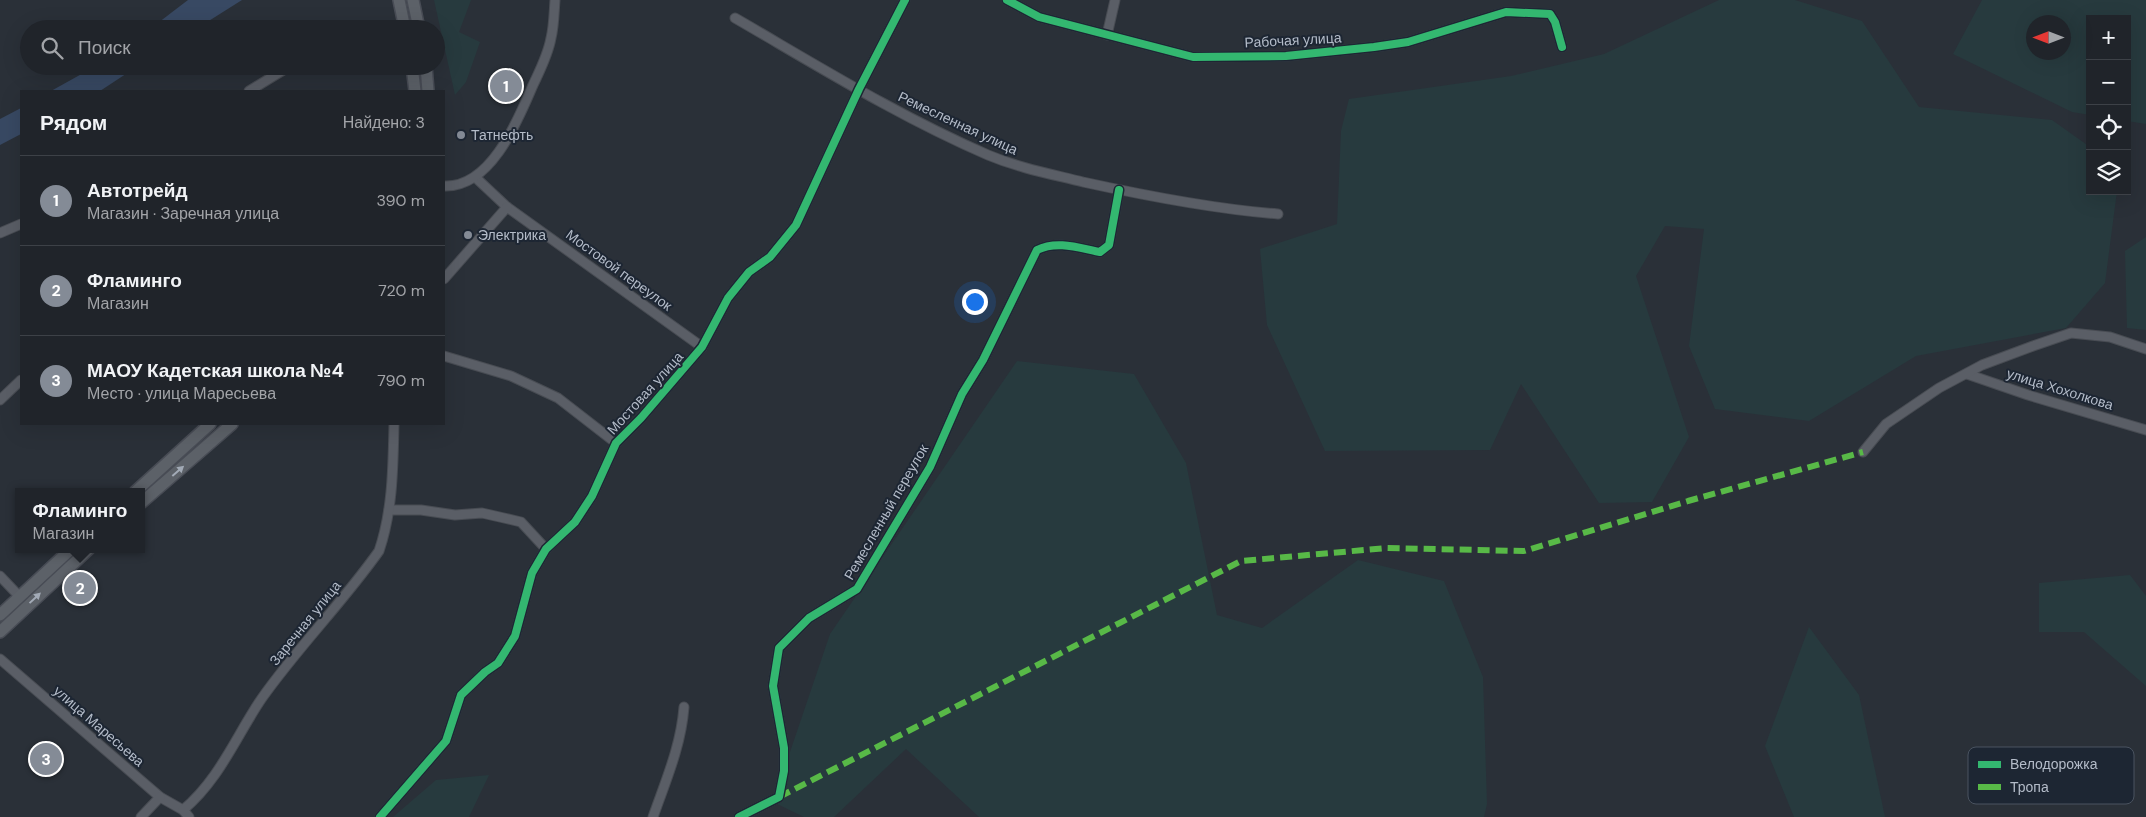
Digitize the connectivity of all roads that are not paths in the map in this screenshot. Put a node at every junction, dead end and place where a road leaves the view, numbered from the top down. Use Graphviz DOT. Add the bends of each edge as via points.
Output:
graph roads {
  1 [pos="399,0"];
  2 [pos="413,0"];
  3 [pos="555,0"];
  4 [pos="905,0"];
  5 [pos="1007,0"];
  6 [pos="1115,0"];
  7 [pos="735,18"];
  8 [pos="404,20"];
  9 [pos="417,20"];
  10 [pos="1107,35"];
  11 [pos="1562,47"];
  12 [pos="276,75"];
  13 [pos="413,75"];
  14 [pos="427,75"];
  15 [pos="859,89"];
  16 [pos="252,90"];
  17 [pos="414,90"];
  18 [pos="428,90"];
  19 [pos="475,177"];
  20 [pos="445,186"];
  21 [pos="1119,190"];
  22 [pos="507,207"];
  23 [pos="1278,214"];
  24 [pos="20,224"];
  25 [pos="0,233"];
  26 [pos="445,279"];
  27 [pos="702,347"];
  28 [pos="2146,349"];
  29 [pos="445,356"];
  30 [pos="1967,374"];
  31 [pos="20,381"];
  32 [pos="0,400"];
  33 [pos="209,425"];
  34 [pos="231,425"];
  35 [pos="394,425"];
  36 [pos="2146,430"];
  37 [pos="616,443"];
  38 [pos="1863,452"];
  39 [pos="139,488"];
  40 [pos="145,500"];
  41 [pos="388,510"];
  42 [pos="546,548"];
  43 [pos="67,553"];
  44 [pos="86,553"];
  45 [pos="0,576"];
  46 [pos="19,596"];
  47 [pos="0,615"];
  48 [pos="0,632"];
  49 [pos="0,659"];
  50 [pos="684,707"];
  51 [pos="160,797"];
  52 [pos="186,813"];
  53 [pos="141,817"];
  54 [pos="380,817"];
  55 [pos="653,817"];
  56 [pos="739,817"];
  1 -- 8 [label="main road"];
  2 -- 9 [label="main road"];
  3 -- 19 [label="street" via="548,51 522,110 499,152"];
  4 -- 15 [label="street, Мостовая улица"];
  5 -- 10 [label="street, Рабочая улица" via="1039,17"];
  6 -- 10 [label="street"];
  7 -- 15 [label="street, Ремесленная улица"];
  10 -- 11 [label="street, Рабочая улица" via="1193,57 1286,56 1408,42 1506,12 1550,14"];
  12 -- 16 [label="street"];
  13 -- 17 [label="main road"];
  14 -- 18 [label="main road"];
  15 -- 21 [label="street, Ремесленная улица" via="904,116 990,156"];
  15 -- 27 [label="street, Мостовая улица" via="796,225 770,257 749,272 728,298"];
  19 -- 20 [label="street"];
  19 -- 22 [label="street, Мостовой переулок"];
  21 -- 23 [label="street, Ремесленная улица"];
  21 -- 56 [label="street, Ремесленный переулок" via="1109,245 1100,252 1061,244 1048,244 1037,250 987,352 962,394 930,467 857,588 809,618 779,648 773,686 784,748 779,797"];
  22 -- 26 [label="street"];
  22 -- 27 [label="street, Мостовой переулок"];
  24 -- 25 [label="street"];
  27 -- 37 [label="street, Мостовая улица"];
  28 -- 30 [label="street" via="2110,337 2071,333 1982,365"];
  29 -- 37 [label="street" via="512,376 558,398"];
  30 -- 36 [label="street, улица Хохолкова"];
  30 -- 38 [label="street" via="1939,388 1886,424"];
  31 -- 32 [label="street"];
  33 -- 39 [label="main road"];
  40 -- 34 [label="main road, one-way"];
  35 -- 41 [label="street, Заречная улица"];
  37 -- 42 [label="street, Мостовая улица" via="592,496 575,522"];
  41 -- 42 [label="street" via="455,515 482,513 521,522"];
  41 -- 52 [label="street, Заречная улица" via="379,551 262,699 228,757"];
  42 -- 54 [label="street, Мостовая улица" via="532,574 515,636 498,663 461,695 446,741"];
  43 -- 46 [label="main road"];
  48 -- 44 [label="main road, one-way"];
  45 -- 46 [label="street"];
  46 -- 47 [label="main road"];
  49 -- 51 [label="street, улица Маресьева"];
  50 -- 55 [label="street" via="676,756"];
  51 -- 52 [label="street, улица Маресьева"];
  51 -- 53 [label="street"];
}
